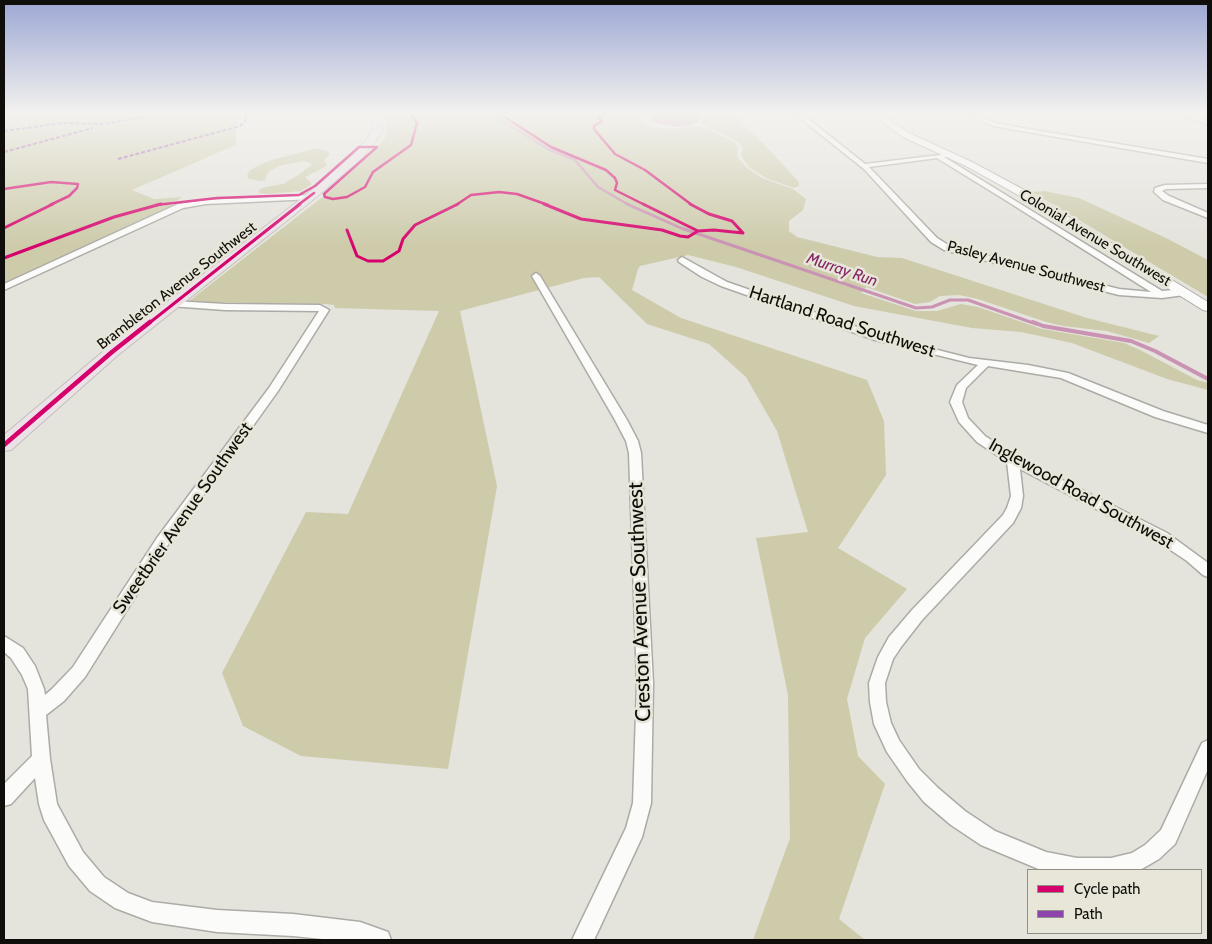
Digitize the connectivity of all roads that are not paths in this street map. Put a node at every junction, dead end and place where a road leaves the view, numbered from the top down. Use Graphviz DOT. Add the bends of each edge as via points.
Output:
graph roads {
  1 [pos="354,158"];
  2 [pos="854,158"];
  3 [pos="921,158"];
  4 [pos="948,158"];
  5 [pos="949,158"];
  6 [pos="1190,158"];
  7 [pos="1208,161"];
  8 [pos="864,166"];
  9 [pos="1208,186"];
  10 [pos="310,197"];
  11 [pos="1208,216"];
  12 [pos="682,260"];
  13 [pos="536,276"];
  14 [pos="4,287"];
  15 [pos="1184,292"];
  16 [pos="1162,295"];
  17 [pos="173,304"];
  18 [pos="1208,307"];
  19 [pos="985,364"];
  20 [pos="1208,429"];
  21 [pos="4,445"];
  22 [pos="1013,460"];
  23 [pos="1208,570"];
  24 [pos="4,643"];
  25 [pos="39,710"];
  26 [pos="1208,749"];
  27 [pos="41,758"];
  28 [pos="4,797"];
  29 [pos="380,940"];
  30 [pos="582,940"];
  1 -- 10 [label="main road, Brambleton Avenue Southwest"];
  2 -- 8 [label="street, Pasley Avenue Southwest"];
  3 -- 8 [label="street"];
  4 -- 16 [label="street"];
  5 -- 15 [label="main road, Colonial Avenue Southwest" via="1022,193"];
  6 -- 7 [label="street"];
  8 -- 16 [label="street, Pasley Avenue Southwest" via="934,240 947,248 1106,289"];
  9 -- 11 [label="street" via="1161,188 1158,192"];
  10 -- 14 [label="street" via="181,206"];
  10 -- 17 [label="main road, Brambleton Avenue Southwest"];
  12 -- 19 [label="street, Hartland Road Southwest" via="724,284 838,324 879,338"];
  13 -- 30 [label="street, Creston Avenue Southwest" via="621,420 635,453 645,683 642,803 635,830"];
  15 -- 16 [label="street, Pasley Avenue Southwest"];
  15 -- 18 [label="main road, Colonial Avenue Southwest"];
  17 -- 21 [label="main road, Brambleton Avenue Southwest"];
  17 -- 25 [label="street, Sweetbrier Avenue Southwest" via="324,310 274,389 162,542 79,672"];
  19 -- 20 [label="street, Hartland Road Southwest" via="1064,375 1159,414"];
  19 -- 22 [label="street, Inglewood Road Southwest" via="961,387 956,402 970,428"];
  22 -- 23 [label="street, Inglewood Road Southwest" via="1143,526"];
  22 -- 26 [label="street" via="1017,496 1014,508 1002,526 917,615 886,657 877,696 882,724 893,746 931,795 988,838 1046,862 1077,868 1111,868 1136,862 1152,852 1168,837"];
  24 -- 25 [label="street" via="17,653 29,672"];
  25 -- 27 [label="street"];
  27 -- 28 [label="street"];
  27 -- 29 [label="street" via="48,804 76,859 97,884 122,901 152,912 217,921 322,928 360,933"];
}
